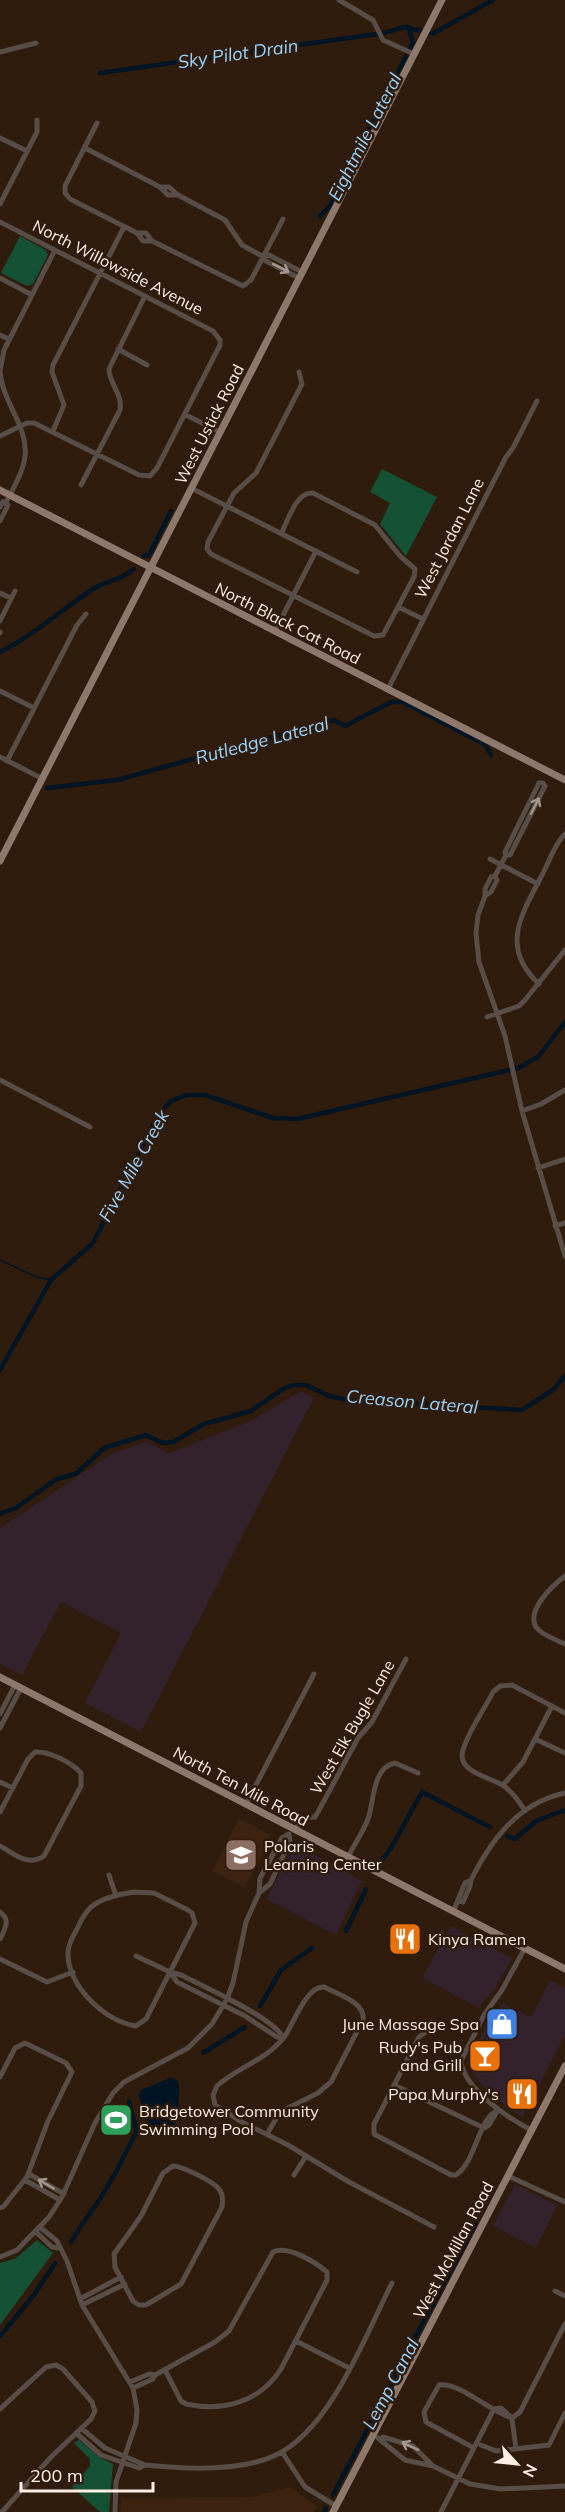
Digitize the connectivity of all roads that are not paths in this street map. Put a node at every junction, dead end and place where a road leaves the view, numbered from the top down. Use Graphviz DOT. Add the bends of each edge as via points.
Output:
graph roads {
  1 [pos="339,0"];
  2 [pos="442,0"];
  3 [pos="36,43"];
  4 [pos="0,52"];
  5 [pos="414,54"];
  6 [pos="37,120"];
  7 [pos="97,123"];
  8 [pos="0,138"];
  9 [pos="85,148"];
  10 [pos="27,151"];
  11 [pos="0,204"];
  12 [pos="283,219"];
  13 [pos="0,222"];
  14 [pos="124,227"];
  15 [pos="55,250"];
  16 [pos="264,257"];
  17 [pos="100,274"];
  18 [pos="301,275"];
  19 [pos="0,278"];
  20 [pos="32,295"];
  21 [pos="145,296"];
  22 [pos="0,334"];
  23 [pos="9,339"];
  24 [pos="118,350"];
  25 [pos="147,365"];
  26 [pos="0,371"];
  27 [pos="299,372"];
  28 [pos="0,381"];
  29 [pos="537,401"];
  30 [pos="186,415"];
  31 [pos="21,425"];
  32 [pos="53,431"];
  33 [pos="220,432"];
  34 [pos="0,436"];
  35 [pos="97,454"];
  36 [pos="81,485"];
  37 [pos="191,488"];
  38 [pos="0,490"];
  39 [pos="8,499"];
  40 [pos="227,506"];
  41 [pos="0,507"];
  42 [pos="0,521"];
  43 [pos="281,534"];
  44 [pos="316,551"];
  45 [pos="151,568"];
  46 [pos="357,572"];
  47 [pos="15,591"];
  48 [pos="0,593"];
  49 [pos="293,595"];
  50 [pos="11,598"];
  51 [pos="398,607"];
  52 [pos="86,615"];
  53 [pos="421,618"];
  54 [pos="0,621"];
  55 [pos="275,631"];
  56 [pos="388,689"];
  57 [pos="0,691"];
  58 [pos="34,708"];
  59 [pos="0,757"];
  60 [pos="7,761"];
  61 [pos="549,772"];
  62 [pos="43,779"];
  63 [pos="565,780"];
  64 [pos="565,834"];
  65 [pos="489,859"];
  66 [pos="0,861"];
  67 [pos="501,865"];
  68 [pos="538,884"];
  69 [pos="565,950"];
  70 [pos="539,984"];
  71 [pos="498,1013"];
  72 [pos="487,1017"];
  73 [pos="0,1080"];
  74 [pos="565,1090"];
  75 [pos="522,1111"];
  76 [pos="90,1127"];
  77 [pos="565,1159"];
  78 [pos="538,1168"];
  79 [pos="565,1223"];
  80 [pos="555,1226"];
  81 [pos="565,1256"];
  82 [pos="565,1576"];
  83 [pos="565,1644"];
  84 [pos="406,1659"];
  85 [pos="314,1674"];
  86 [pos="0,1677"];
  87 [pos="18,1686"];
  88 [pos="552,1706"];
  89 [pos="565,1713"];
  90 [pos="0,1714"];
  91 [pos="0,1728"];
  92 [pos="535,1739"];
  93 [pos="565,1753"];
  94 [pos="418,1773"];
  95 [pos="0,1782"];
  96 [pos="503,1785"];
  97 [pos="13,1788"];
  98 [pos="565,1793"];
  99 [pos="246,1804"];
  100 [pos="525,1810"];
  101 [pos="0,1812"];
  102 [pos="292,1831"];
  103 [pos="0,1846"];
  104 [pos="348,1857"];
  105 [pos="109,1875"];
  106 [pos="259,1893"];
  107 [pos="116,1896"];
  108 [pos="0,1912"];
  109 [pos="453,1912"];
  110 [pos="0,1939"];
  111 [pos="525,1948"];
  112 [pos="136,1956"];
  113 [pos="0,1959"];
  114 [pos="565,1969"];
  115 [pos="73,1972"];
  116 [pos="170,1972"];
  117 [pos="225,2002"];
  118 [pos="431,2028"];
  119 [pos="283,2038"];
  120 [pos="565,2066"];
  121 [pos="0,2078"];
  122 [pos="394,2085"];
  123 [pos="498,2110"];
  124 [pos="484,2128"];
  125 [pos="531,2130"];
  126 [pos="267,2134"];
  127 [pos="306,2156"];
  128 [pos="29,2174"];
  129 [pos="294,2175"];
  130 [pos="508,2176"];
  131 [pos="25,2180"];
  132 [pos="64,2194"];
  133 [pos="60,2200"];
  134 [pos="565,2202"];
  135 [pos="0,2208"];
  136 [pos="434,2227"];
  137 [pos="38,2230"];
  138 [pos="0,2257"];
  139 [pos="121,2277"];
  140 [pos="392,2283"];
  141 [pos="125,2284"];
  142 [pos="555,2291"];
  143 [pos="565,2296"];
  144 [pos="81,2302"];
  145 [pos="565,2324"];
  146 [pos="296,2341"];
  147 [pos="349,2368"];
  148 [pos="165,2370"];
  149 [pos="132,2385"];
  150 [pos="0,2409"];
  151 [pos="494,2409"];
  152 [pos="565,2414"];
  153 [pos="512,2418"];
  154 [pos="81,2428"];
  155 [pos="76,2433"];
  156 [pos="376,2437"];
  157 [pos="481,2445"];
  158 [pos="474,2448"];
  159 [pos="516,2449"];
  160 [pos="282,2452"];
  161 [pos="122,2460"];
  162 [pos="433,2466"];
  163 [pos="458,2479"];
  164 [pos="565,2486"];
  165 [pos="335,2509"];
  166 [pos="2,2512"];
  167 [pos="115,2512"];
  168 [pos="441,2512"];
  1 -- 5 [label="street" via="373,20 382,40"];
  2 -- 5 [label="main road, West Ustick Road"];
  3 -- 4 [label="street"];
  5 -- 18 [label="main road, West Ustick Road"];
  6 -- 10 [label="street" via="37,132"];
  7 -- 9 [label="street"];
  8 -- 10 [label="street"];
  9 -- 14 [label="street" via="65,193"];
  9 -- 16 [label="street" via="160,187 172,188 177,195 220,217 242,245"];
  10 -- 11 [label="street"];
  12 -- 16 [label="street"];
  13 -- 15 [label="street, North Willowside Avenue"];
  14 -- 16 [label="street" via="143,241 152,241 243,286"];
  14 -- 17 [label="street"];
  15 -- 17 [label="street, North Willowside Avenue"];
  15 -- 20 [label="street"];
  16 -- 18 [label="street" via="269,255"];
  17 -- 21 [label="street, North Willowside Avenue"];
  17 -- 32 [label="street" via="53,365 64,405"];
  18 -- 33 [label="main road, West Ustick Road"];
  19 -- 20 [label="street"];
  20 -- 23 [label="street"];
  21 -- 24 [label="street"];
  21 -- 30 [label="street, North Willowside Avenue" via="213,331 220,340 219,350"];
  22 -- 23 [label="street"];
  23 -- 26 [label="street"];
  24 -- 25 [label="street"];
  24 -- 35 [label="street" via="109,369 120,398 120,410"];
  26 -- 28 [label="street"];
  27 -- 40 [label="street" via="302,384 256,473 234,493"];
  28 -- 31 [label="street"];
  29 -- 56 [label="street, West Jordan Lane"];
  30 -- 33 [label="street"];
  30 -- 35 [label="street" via="150,476 139,475"];
  31 -- 32 [label="street" via="34,423"];
  31 -- 34 [label="street"];
  31 -- 39 [label="street" via="26,459"];
  32 -- 35 [label="street"];
  33 -- 37 [label="main road, West Ustick Road"];
  35 -- 36 [label="street"];
  37 -- 40 [label="street"];
  37 -- 45 [label="main road, West Ustick Road"];
  38 -- 39 [label="main road, North Black Cat Road"];
  39 -- 41 [label="street"];
  39 -- 42 [label="street"];
  39 -- 45 [label="main road, North Black Cat Road"];
  40 -- 43 [label="street"];
  40 -- 49 [label="street" via="207,549"];
  43 -- 44 [label="street"];
  43 -- 51 [label="street" via="300,497 307,493 375,525 416,572"];
  44 -- 46 [label="street"];
  44 -- 49 [label="street"];
  45 -- 55 [label="main road, North Black Cat Road"];
  45 -- 62 [label="main road, West Ustick Road"];
  47 -- 50 [label="street"];
  48 -- 50 [label="street"];
  49 -- 51 [label="street" via="374,636 386,632"];
  49 -- 55 [label="street"];
  50 -- 54 [label="street"];
  51 -- 53 [label="street"];
  52 -- 58 [label="street"];
  55 -- 56 [label="main road, North Black Cat Road"];
  56 -- 61 [label="main road, North Black Cat Road"];
  57 -- 58 [label="street"];
  58 -- 60 [label="street"];
  59 -- 60 [label="street"];
  60 -- 62 [label="street"];
  61 -- 63 [label="main road, North Black Cat Road"];
  61 -- 67 [label="street" via="510,855"];
  62 -- 66 [label="main road, West Ustick Road"];
  64 -- 68 [label="street"];
  65 -- 67 [label="street"];
  67 -- 68 [label="street"];
  67 -- 71 [label="street" via="485,889 476,946"];
  68 -- 70 [label="street" via="520,917 516,934 522,964"];
  69 -- 70 [label="street"];
  70 -- 71 [label="street" via="519,1006"];
  71 -- 72 [label="street"];
  71 -- 75 [label="street"];
  73 -- 76 [label="street"];
  74 -- 75 [label="street"];
  75 -- 78 [label="street"];
  77 -- 78 [label="street"];
  78 -- 80 [label="street"];
  79 -- 80 [label="street"];
  80 -- 81 [label="street"];
  82 -- 83 [label="street" via="545,1593 535,1613 536,1627"];
  84 -- 102 [label="street, West Elk Bugle Lane" via="315,1817 306,1817"];
  85 -- 99 [label="street"];
  86 -- 87 [label="main road, North Ten Mile Road"];
  87 -- 90 [label="street"];
  87 -- 91 [label="street"];
  87 -- 99 [label="main road, North Ten Mile Road"];
  88 -- 89 [label="street"];
  88 -- 92 [label="street"];
  88 -- 96 [label="street" via="512,1685 500,1686 493,1692 463,1749 463,1760 468,1768"];
  92 -- 93 [label="street"];
  92 -- 96 [label="street" via="518,1769"];
  94 -- 104 [label="street" via="399,1763 386,1767 375,1786 368,1819"];
  95 -- 97 [label="street"];
  96 -- 100 [label="street"];
  97 -- 101 [label="street"];
  97 -- 103 [label="street" via="35,1752 46,1752 81,1773 82,1780 44,1857 28,1862"];
  98 -- 100 [label="street" via="547,1797"];
  99 -- 102 [label="main road, North Ten Mile Road"];
  100 -- 109 [label="street" via="496,1836 463,1902 459,1901"];
  102 -- 104 [label="main road, North Ten Mile Road"];
  102 -- 106 [label="street" via="270,1884"];
  102 -- 106 [label="street" via="282,1838 260,1878"];
  104 -- 109 [label="main road, North Ten Mile Road"];
  105 -- 107 [label="street"];
  106 -- 117 [label="street" via="248,1917 236,1973"];
  107 -- 115 [label="street" via="97,1903 83,1918 69,1946"];
  107 -- 116 [label="street" via="153,1893 188,1910 194,1918 193,1928"];
  108 -- 110 [label="street" via="6,1919"];
  109 -- 111 [label="main road, North Ten Mile Road"];
  111 -- 114 [label="main road, North Ten Mile Road"];
  111 -- 123 [label="street" via="461,2061 464,2076"];
  112 -- 116 [label="street"];
  113 -- 115 [label="street" via="47,1982"];
  115 -- 116 [label="street" via="84,1994 98,2009 132,2026 146,2019"];
  116 -- 117 [label="street" via="182,1975"];
  117 -- 119 [label="street" via="268,2022 282,2031"];
  117 -- 132 [label="street" via="212,2024 188,2048 124,2082 113,2093 95,2123"];
  118 -- 122 [label="street" via="419,2037"];
  119 -- 126 [label="street" via="271,2051 214,2090 213,2100 218,2108"];
  119 -- 126 [label="street" via="317,1987 357,2004 364,2014 331,2082 280,2112"];
  120 -- 125 [label="main road, West McMillan Road"];
  121 -- 128 [label="street" via="21,2043 71,2068"];
  122 -- 124 [label="street"];
  122 -- 124 [label="street" via="373,2130 377,2136 451,2175 463,2170"];
  123 -- 124 [label="street"];
  123 -- 125 [label="street"];
  125 -- 130 [label="main road, West McMillan Road"];
  126 -- 127 [label="street"];
  127 -- 129 [label="street"];
  127 -- 136 [label="street"];
  128 -- 131 [label="street"];
  132 -- 128 [label="street, one-way"];
  130 -- 134 [label="street"];
  130 -- 156 [label="main road, West McMillan Road"];
  131 -- 133 [label="street"];
  131 -- 135 [label="street"];
  132 -- 133 [label="street"];
  133 -- 137 [label="street"];
  137 -- 138 [label="street" via="17,2250"];
  137 -- 144 [label="street" via="67,2261"];
  139 -- 141 [label="street"];
  139 -- 141 [label="street" via="114,2254 141,2216 163,2173 172,2166 181,2167 216,2186 222,2199 221,2210 181,2284 147,2305 133,2301"];
  139 -- 144 [label="street"];
  140 -- 147 [label="street"];
  141 -- 144 [label="street"];
  142 -- 143 [label="street"];
  144 -- 149 [label="street"];
  145 -- 153 [label="street" via="520,2412"];
  146 -- 147 [label="street"];
  146 -- 148 [label="street" via="275,2379 256,2396 226,2406 186,2404"];
  146 -- 148 [label="street" via="328,2274 288,2250 277,2250 270,2256 230,2331"];
  147 -- 160 [label="street" via="322,2416"];
  148 -- 149 [label="street" via="153,2379"];
  149 -- 161 [label="street" via="136,2423"];
  150 -- 154 [label="street" via="46,2367 54,2365 63,2369 92,2402 95,2410"];
  151 -- 153 [label="street"];
  151 -- 158 [label="street"];
  151 -- 158 [label="street" via="445,2384 436,2389 424,2412 428,2424"];
  152 -- 159 [label="street" via="549,2445"];
  153 -- 159 [label="street"];
  154 -- 155 [label="street"];
  154 -- 161 [label="street"];
  155 -- 161 [label="street" via="101,2455"];
  155 -- 166 [label="street"];
  156 -- 162 [label="street" via="400,2458"];
  162 -- 156 [label="street, one-way" via="413,2446"];
  156 -- 165 [label="main road, West McMillan Road"];
  157 -- 159 [label="street" via="496,2451"];
  158 -- 163 [label="street"];
  160 -- 161 [label="street" via="238,2465 139,2468"];
  160 -- 165 [label="street" via="305,2487"];
  161 -- 167 [label="street" via="116,2482"];
  162 -- 163 [label="street"];
  163 -- 164 [label="street" via="485,2488"];
  163 -- 168 [label="street"];
}
